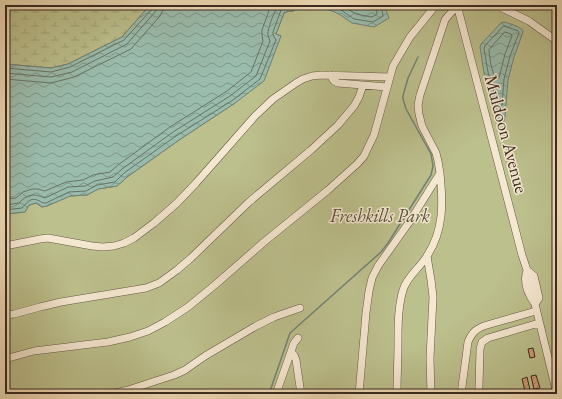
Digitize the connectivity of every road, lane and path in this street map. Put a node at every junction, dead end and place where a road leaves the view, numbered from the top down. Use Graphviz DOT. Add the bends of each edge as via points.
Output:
graph roads {
  1 [pos="436,5"];
  2 [pos="457,5"];
  3 [pos="496,5"];
  4 [pos="557,41"];
  5 [pos="330,75"];
  6 [pos="389,77"];
  7 [pos="363,85"];
  8 [pos="387,87"];
  9 [pos="440,173"];
  10 [pos="5,246"];
  11 [pos="427,256"];
  12 [pos="535,307"];
  13 [pos="300,308"];
  14 [pos="5,315"];
  15 [pos="539,323"];
  16 [pos="298,338"];
  17 [pos="291,352"];
  18 [pos="5,359"];
  19 [pos="111,394"];
  20 [pos="276,394"];
  21 [pos="301,394"];
  22 [pos="359,394"];
  23 [pos="397,394"];
  24 [pos="431,394"];
  25 [pos="461,394"];
  26 [pos="478,394"];
  27 [pos="557,394"];
  1 -- 6 [label="street" via="407,42 396,59"];
  2 -- 9 [label="street" via="445,20 418,105 422,126 436,153"];
  2 -- 12 [label="street, Muldoon Avenue" via="530,279"];
  3 -- 4 [label="street" via="540,28"];
  5 -- 6 [label="street"];
  5 -- 7 [label="street" via="338,83"];
  5 -- 10 [label="street" via="303,79 273,100 254,116 177,203 124,244 103,247 40,238"];
  6 -- 8 [label="street"];
  7 -- 8 [label="street"];
  7 -- 14 [label="street" via="354,106 338,125 249,202 191,258 159,283 146,288"];
  8 -- 18 [label="street" via="374,135 364,156 328,190 188,307 148,331 130,337 34,351"];
  9 -- 11 [label="street" via="442,215 437,235"];
  9 -- 22 [label="street" via="372,278 366,313"];
  11 -- 23 [label="street" via="403,289 398,321"];
  11 -- 24 [label="street" via="433,297"];
  12 -- 15 [label="street, Muldoon Avenue"];
  12 -- 25 [label="street" via="480,327 470,335"];
  13 -- 19 [label="street" via="256,326 185,370"];
  15 -- 26 [label="street" via="482,342"];
  15 -- 27 [label="street, Muldoon Avenue"];
  16 -- 17 [label="street"];
  17 -- 20 [label="street"];
  17 -- 21 [label="street" via="296,360"];
}
